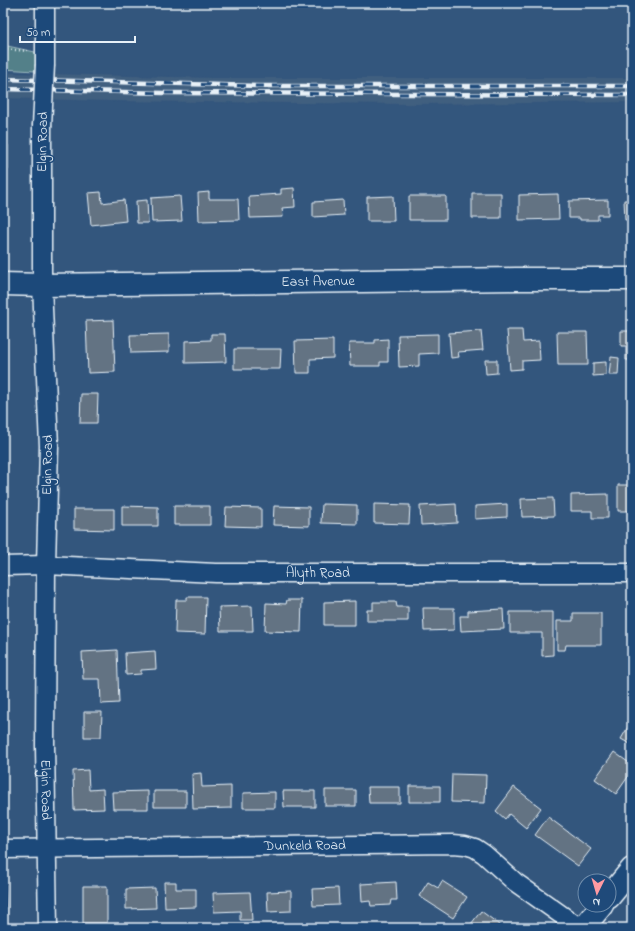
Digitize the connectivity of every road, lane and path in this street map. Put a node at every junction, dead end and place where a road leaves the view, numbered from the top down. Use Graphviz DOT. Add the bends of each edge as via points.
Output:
graph roads {
  1 [pos="45,3"];
  2 [pos="3,49"];
  3 [pos="45,59"];
  4 [pos="632,279"];
  5 [pos="3,284"];
  6 [pos="42,285"];
  7 [pos="46,565"];
  8 [pos="3,566"];
  9 [pos="632,573"];
  10 [pos="3,849"];
  11 [pos="47,849"];
  12 [pos="632,869"];
  13 [pos="617,887"];
  14 [pos="595,913"];
  15 [pos="48,928"];
  16 [pos="582,928"];
  1 -- 3 [label="street, Elgin Road"];
  2 -- 3 [label="path"];
  3 -- 6 [label="street, Elgin Road, bridge" via="42,126"];
  4 -- 6 [label="street, East Avenue"];
  5 -- 6 [label="street, East Avenue"];
  6 -- 7 [label="street, Elgin Road" via="49,446"];
  7 -- 8 [label="street, Alyth Road"];
  7 -- 9 [label="street, Alyth Road" via="216,573"];
  7 -- 11 [label="street, Elgin Road"];
  10 -- 11 [label="street, Dunkeld Road"];
  11 -- 15 [label="street, Elgin Road"];
  11 -- 16 [label="street, Dunkeld Road" via="465,845 484,854 515,882"];
  12 -- 13 [label="street"];
  14 -- 16 [label="street"];
}
